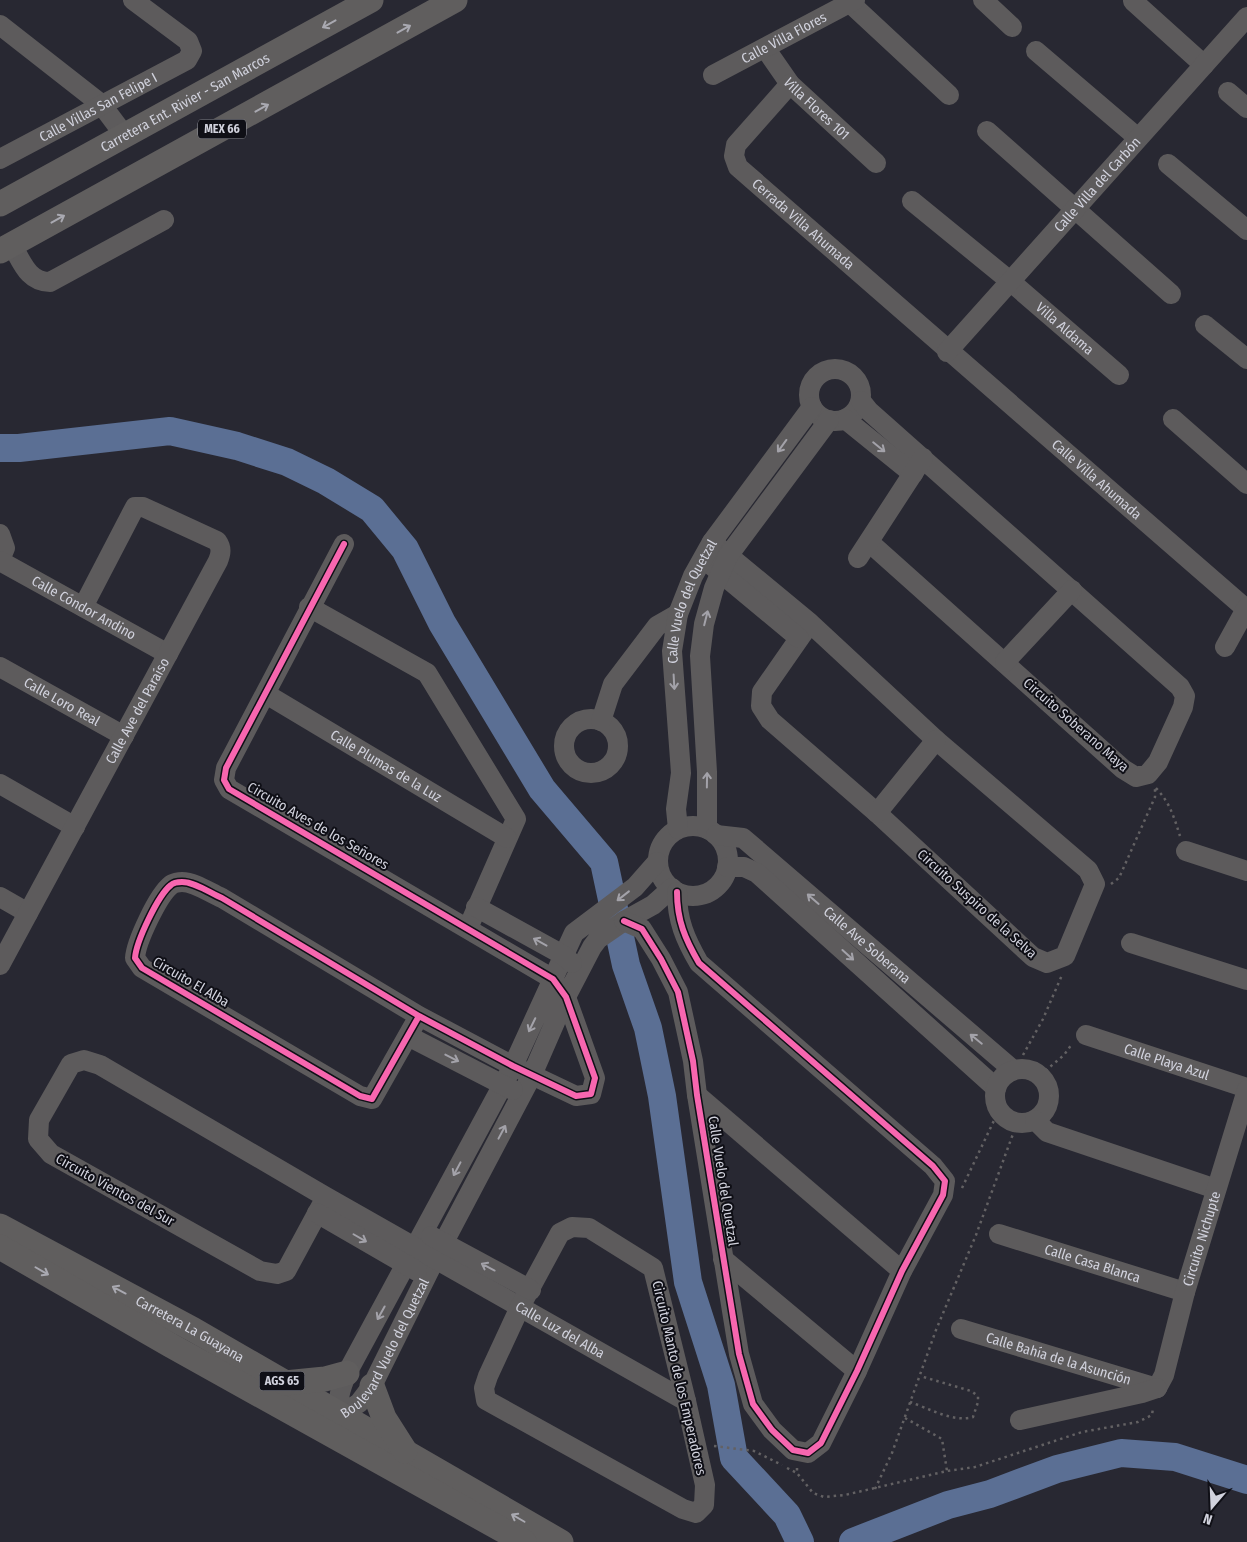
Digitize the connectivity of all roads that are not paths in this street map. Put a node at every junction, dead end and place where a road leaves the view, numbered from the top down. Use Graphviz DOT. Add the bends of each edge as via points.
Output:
graph roads {
  1 [pos="133,0"];
  2 [pos="371,0"];
  3 [pos="455,0"];
  4 [pos="983,0"];
  5 [pos="852,1"];
  6 [pos="1132,2"];
  7 [pos="1247,17"];
  8 [pos="0,25"];
  9 [pos="1012,27"];
  10 [pos="765,48"];
  11 [pos="1036,51"];
  12 [pos="1204,65"];
  13 [pos="713,75"];
  14 [pos="790,84"];
  15 [pos="1228,92"];
  16 [pos="950,95"];
  17 [pos="101,104"];
  18 [pos="1247,108"];
  19 [pos="987,131"];
  20 [pos="125,136"];
  21 [pos="1138,138"];
  22 [pos="1,157"];
  23 [pos="876,163"];
  24 [pos="1168,164"];
  25 [pos="912,201"];
  26 [pos="1,203"];
  27 [pos="1076,208"];
  28 [pos="164,220"];
  29 [pos="1247,230"];
  30 [pos="12,245"];
  31 [pos="1010,281"];
  32 [pos="1171,294"];
  33 [pos="1204,325"];
  34 [pos="947,352"];
  35 [pos="1247,359"];
  36 [pos="1119,375"];
  37 [pos="861,401"];
  38 [pos="812,407"];
  39 [pos="1173,419"];
  40 [pos="837,420"];
  41 [pos="918,466"];
  42 [pos="1247,484"];
  43 [pos="0,534"];
  44 [pos="344,544"];
  45 [pos="707,550"];
  46 [pos="0,561"];
  47 [pos="724,564"];
  48 [pos="1072,590"];
  49 [pos="83,607"];
  50 [pos="309,607"];
  51 [pos="1246,608"];
  52 [pos="678,614"];
  53 [pos="805,630"];
  54 [pos="1225,646"];
  55 [pos="168,654"];
  56 [pos="1005,662"];
  57 [pos="0,666"];
  58 [pos="266,694"];
  59 [pos="601,721"];
  60 [pos="124,736"];
  61 [pos="936,740"];
  62 [pos="0,784"];
  63 [pos="877,813"];
  64 [pos="75,827"];
  65 [pos="678,829"];
  66 [pos="711,832"];
  67 [pos="507,838"];
  68 [pos="1186,851"];
  69 [pos="657,862"];
  70 [pos="727,867"];
  71 [pos="1247,871"];
  72 [pos="674,890"];
  73 [pos="0,897"];
  74 [pos="476,908"];
  75 [pos="28,912"];
  76 [pos="624,921"];
  77 [pos="468,928"];
  78 [pos="1131,943"];
  79 [pos="564,955"];
  80 [pos="0,965"];
  81 [pos="580,969"];
  82 [pos="553,980"];
  83 [pos="1247,980"];
  84 [pos="566,997"];
  85 [pos="420,1016"];
  86 [pos="1086,1035"];
  87 [pos="408,1036"];
  88 [pos="513,1066"];
  89 [pos="1023,1070"];
  90 [pos="532,1075"];
  91 [pos="502,1084"];
  92 [pos="996,1088"];
  93 [pos="1247,1089"];
  94 [pos="522,1095"];
  95 [pos="696,1095"];
  96 [pos="1026,1121"];
  97 [pos="1216,1189"];
  98 [pos="322,1205"];
  99 [pos="0,1226"];
  100 [pos="999,1234"];
  101 [pos="0,1247"];
  102 [pos="416,1248"];
  103 [pos="434,1259"];
  104 [pos="723,1259"];
  105 [pos="902,1271"];
  106 [pos="531,1290"];
  107 [pos="1185,1292"];
  108 [pos="520,1307"];
  109 [pos="961,1329"];
  110 [pos="170,1345"];
  111 [pos="857,1371"];
  112 [pos="348,1373"];
  113 [pos="284,1383"];
  114 [pos="372,1386"];
  115 [pos="1150,1391"];
  116 [pos="686,1401"];
  117 [pos="341,1415"];
  118 [pos="1020,1420"];
  119 [pos="406,1453"];
  120 [pos="464,1509"];
  121 [pos="524,1542"];
  122 [pos="561,1542"];
  1 -- 17 [label="street, Calle Villas San Felipe I" via="188,41 192,51 187,60"];
  2 -- 20 [label="main road, Carretera Ent. Rivier - San Marcos, one-way"];
  30 -- 3 [label="main road, MEX 66, one-way"];
  4 -- 9 [label="street"];
  5 -- 10 [label="street, Calle Villa Flores"];
  5 -- 16 [label="street"];
  6 -- 12 [label="street"];
  7 -- 12 [label="street, Calle Villa del Carbón"];
  8 -- 17 [label="street"];
  10 -- 13 [label="street, Calle Villa Flores"];
  10 -- 14 [label="street, Villa Flores 101"];
  11 -- 21 [label="street"];
  12 -- 21 [label="street, Calle Villa del Carbón"];
  14 -- 23 [label="street, Villa Flores 101"];
  14 -- 34 [label="street, Cerrada Villa Ahumada" via="736,145 734,156 738,167"];
  15 -- 18 [label="street"];
  17 -- 20 [label="street"];
  17 -- 22 [label="street, Calle Villas San Felipe I"];
  19 -- 27 [label="street"];
  20 -- 26 [label="main road, Carretera Ent. Rivier - San Marcos"];
  21 -- 27 [label="street, Calle Villa del Carbón"];
  24 -- 29 [label="street"];
  25 -- 31 [label="street, Villa Aldama"];
  26 -- 30 [label="main road"];
  27 -- 31 [label="street, Calle Villa del Carbón"];
  27 -- 32 [label="street"];
  28 -- 30 [label="street" via="50,282 39,282 31,276"];
  31 -- 34 [label="street, Calle Villa del Carbón"];
  31 -- 36 [label="street, Villa Aldama"];
  33 -- 35 [label="street"];
  34 -- 51 [label="street, Calle Villa Ahumada"];
  37 -- 38 [label="street" via="860,385 856,379 843,370 828,370 811,384"];
  37 -- 40 [label="street" via="858,408"];
  37 -- 41 [label="street, Circuito Soberano Maya"];
  38 -- 40 [label="street" via="816,413"];
  38 -- 45 [label="street, Calle Vuelo del Quetzal, one-way"];
  39 -- 42 [label="street"];
  40 -- 41 [label="street, Circuito Soberano Maya, one-way"];
  40 -- 47 [label="street, Calle Vuelo del Quetzal"];
  41 -- 48 [label="street, Circuito Soberano Maya"];
  41 -- 56 [label="street, Circuito Soberano Maya" via="863,550"];
  43 -- 46 [label="street" via="4,548"];
  44 -- 50 [label="street, Circuito Aves de los Señores"];
  45 -- 47 [label="street"];
  45 -- 52 [label="street, Calle Vuelo del Quetzal"];
  46 -- 49 [label="street, Calle Cóndor Andino"];
  47 -- 53 [label="street"];
  66 -- 47 [label="street, Calle Vuelo del Quetzal, one-way" via="700,656 704,624"];
  48 -- 56 [label="street"];
  48 -- 56 [label="street, Circuito Soberano Maya" via="1180,687 1185,696 1158,762 1148,774 1136,777 1123,769"];
  49 -- 55 [label="street, Calle Cóndor Andino"];
  49 -- 55 [label="street, Calle Ave del Paraíso" via="135,507 143,507 217,541 221,552 218,561"];
  50 -- 58 [label="street, Circuito Aves de los Señores"];
  50 -- 67 [label="street" via="426,673 516,819"];
  51 -- 54 [label="street"];
  52 -- 59 [label="street" via="657,626 612,684"];
  52 -- 65 [label="street, Calle Vuelo del Quetzal, one-way" via="672,651 681,773 676,810"];
  53 -- 61 [label="street"];
  53 -- 63 [label="street, Circuito Suspiro de la Selva" via="762,692 761,706 770,720"];
  55 -- 60 [label="street, Calle Ave del Paraíso"];
  57 -- 60 [label="street, Calle Loro Real"];
  58 -- 67 [label="street, Calle Plumas de la Luz"];
  58 -- 77 [label="street, Circuito Aves de los Señores" via="226,768 224,780 229,789"];
  60 -- 64 [label="street, Calle Ave del Paraíso"];
  61 -- 63 [label="street"];
  61 -- 63 [label="street, Circuito Suspiro de la Selva" via="1088,870 1095,884 1065,956 1047,963 1033,956"];
  62 -- 64 [label="street"];
  64 -- 75 [label="street, Calle Ave del Paraíso"];
  65 -- 66 [label="street" via="690,826"];
  65 -- 69 [label="street" via="665,838"];
  66 -- 70 [label="street" via="724,844"];
  89 -- 66 [label="street, Calle Ave Soberana, one-way" via="743,838"];
  67 -- 74 [label="street"];
  68 -- 71 [label="street"];
  69 -- 72 [label="street" via="660,874"];
  69 -- 79 [label="street, Boulevard Vuelo del Quetzal, one-way" via="635,887 574,933"];
  70 -- 72 [label="street" via="718,886 708,893 696,896"];
  70 -- 92 [label="street, Calle Ave Soberana, one-way" via="744,867 757,873"];
  72 -- 76 [label="street, Boulevard Vuelo del Quetzal"];
  72 -- 105 [label="street" via="684,936 699,963 933,1166 946,1181 942,1195"];
  73 -- 75 [label="street"];
  74 -- 77 [label="street"];
  79 -- 74 [label="street, one-way"];
  75 -- 80 [label="street, Calle Ave del Paraíso"];
  76 -- 81 [label="street, Boulevard Vuelo del Quetzal" via="598,939"];
  76 -- 95 [label="street, Calle Vuelo del Quetzal" via="642,929 678,992 693,1061"];
  77 -- 82 [label="street, Circuito Aves de los Señores"];
  78 -- 83 [label="street"];
  79 -- 81 [label="street"];
  79 -- 82 [label="street, Boulevard Vuelo del Quetzal"];
  81 -- 84 [label="street, Boulevard Vuelo del Quetzal"];
  82 -- 84 [label="street"];
  82 -- 88 [label="street, Boulevard Vuelo del Quetzal, one-way"];
  84 -- 90 [label="street, Boulevard Vuelo del Quetzal"];
  84 -- 90 [label="street, Circuito El Alba" via="595,1078 591,1094 576,1096"];
  85 -- 87 [label="street, Circuito El Alba"];
  85 -- 87 [label="street, Circuito El Alba" via="222,898 183,881 172,884 163,894 136,947 135,958 142,968 360,1096 372,1099"];
  85 -- 88 [label="street, Circuito El Alba"];
  86 -- 93 [label="street, Calle Playa Azul"];
  87 -- 91 [label="street, one-way"];
  88 -- 90 [label="street, Circuito El Alba"];
  88 -- 91 [label="street, Boulevard Vuelo del Quetzal"];
  89 -- 92 [label="street" via="1002,1077"];
  89 -- 96 [label="street" via="1042,1076 1050,1095 1043,1114"];
  90 -- 94 [label="street, Boulevard Vuelo del Quetzal"];
  91 -- 94 [label="street"];
  91 -- 102 [label="street, Boulevard Vuelo del Quetzal, one-way"];
  92 -- 96 [label="street" via="995,1100 999,1110 1007,1118"];
  93 -- 97 [label="street, Circuito Nichupte"];
  103 -- 94 [label="street, Boulevard Vuelo del Quetzal, one-way"];
  95 -- 104 [label="street, Calle Vuelo del Quetzal"];
  95 -- 105 [label="street"];
  96 -- 97 [label="street" via="1047,1132"];
  97 -- 107 [label="street, Circuito Nichupte"];
  98 -- 98 [label="street, Circuito Vientos del Sur" via="100,1065 84,1060 71,1064 39,1120 38,1139 51,1154 260,1271 277,1274 286,1271"];
  98 -- 102 [label="street, Circuito Vientos del Sur"];
  113 -- 99 [label="main road, Carretera La Guayana / AGS 65, one-way" via="194,1330"];
  100 -- 107 [label="street, Calle Casa Blanca"];
  101 -- 110 [label="main road, Carretera La Guayana / AGS 65, one-way"];
  102 -- 103 [label="street, Circuito Vientos del Sur"];
  102 -- 103 [label="street, Calle Luz del Alba"];
  102 -- 112 [label="street, Boulevard Vuelo del Quetzal, one-way"];
  106 -- 103 [label="street, Calle Luz del Alba, one-way"];
  103 -- 108 [label="street, Calle Luz del Alba"];
  103 -- 114 [label="street, Boulevard Vuelo del Quetzal"];
  104 -- 111 [label="street"];
  104 -- 111 [label="street, Calle Vuelo del Quetzal" via="739,1354 753,1404 772,1430 793,1450 808,1453 821,1443"];
  105 -- 111 [label="street"];
  106 -- 108 [label="street, Circuito Manto de los Emperadores"];
  106 -- 116 [label="street, Circuito Manto de los Emperadores" via="560,1233 572,1227 589,1228 653,1268"];
  107 -- 115 [label="street, Circuito Nichupte" via="1164,1376"];
  108 -- 116 [label="street, Calle Luz del Alba"];
  108 -- 116 [label="street, Circuito Manto de los Emperadores" via="488,1376 484,1388 486,1400 682,1509 696,1513 704,1505 705,1485"];
  109 -- 115 [label="street, Calle Bahía de la Asunción"];
  110 -- 117 [label="main road" via="191,1350 326,1419"];
  110 -- 120 [label="main road, Carretera La Guayana / AGS 65"];
  112 -- 113 [label="main road"];
  112 -- 114 [label="street"];
  112 -- 117 [label="street, Boulevard Vuelo del Quetzal" via="339,1393"];
  113 -- 117 [label="main road, Carretera La Guayana / AGS 65"];
  114 -- 117 [label="street, Boulevard Vuelo del Quetzal" via="359,1403"];
  114 -- 119 [label="main road" via="384,1418"];
  115 -- 118 [label="street"];
  117 -- 119 [label="main road, Carretera La Guayana / AGS 65"];
  117 -- 120 [label="main road" via="344,1427 447,1491"];
  122 -- 119 [label="main road, Carretera La Guayana / AGS 65, one-way"];
  120 -- 121 [label="main road, Carretera La Guayana / AGS 65"];
}
